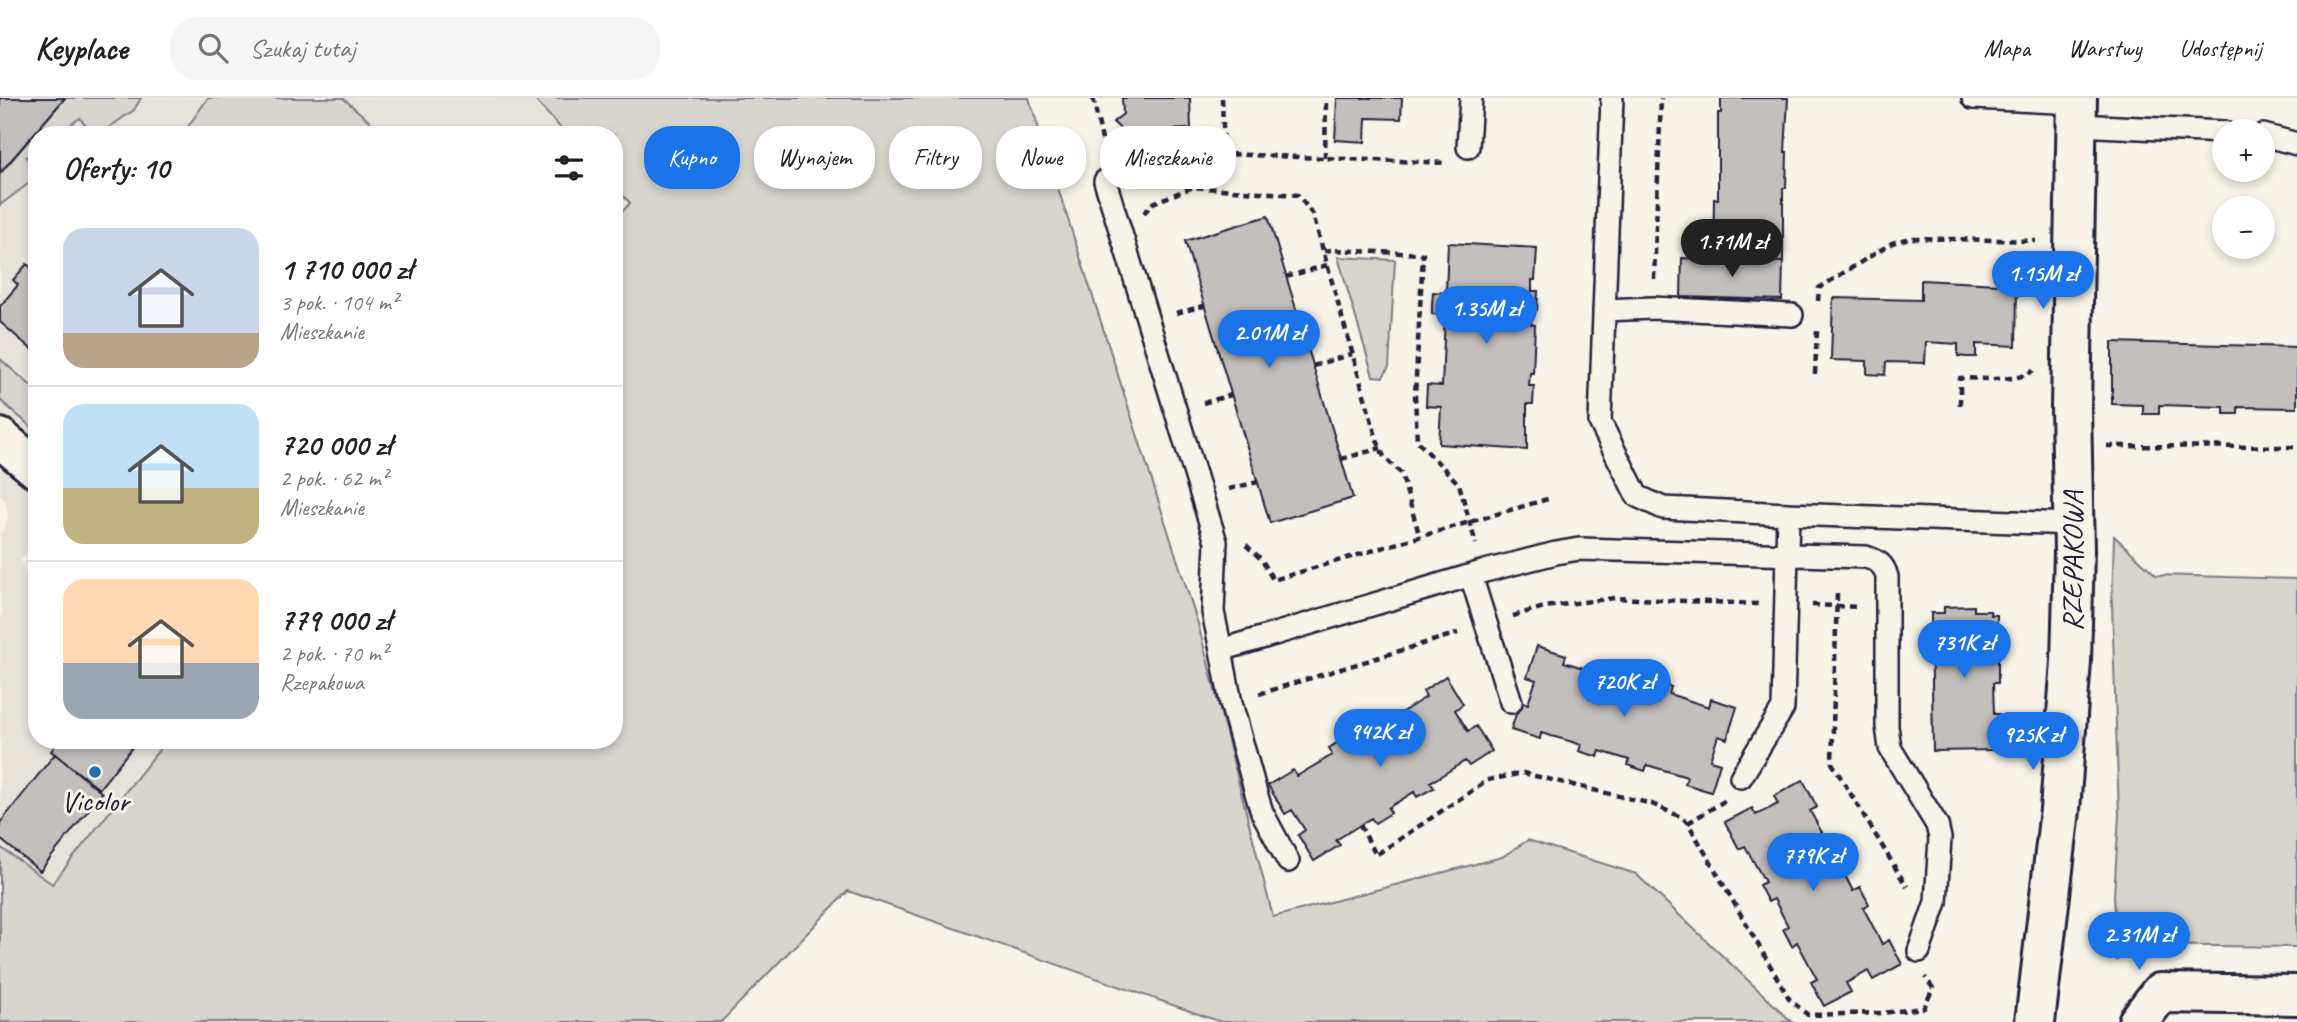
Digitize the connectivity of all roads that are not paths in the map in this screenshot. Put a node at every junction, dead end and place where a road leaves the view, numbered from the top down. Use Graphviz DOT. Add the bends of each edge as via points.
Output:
graph roads {
  1 [pos="1471,98"];
  2 [pos="1612,98"];
  3 [pos="1973,98"];
  4 [pos="2077,109"];
  5 [pos="2212,130"];
  6 [pos="2275,139"];
  7 [pos="2297,145"];
  8 [pos="1468,147"];
  9 [pos="1107,189"];
  10 [pos="1604,310"];
  11 [pos="1792,315"];
  12 [pos="0,438"];
  13 [pos="28,461"];
  14 [pos="1788,513"];
  15 [pos="2073,524"];
  16 [pos="1787,555"];
  17 [pos="1478,574"];
  18 [pos="1221,650"];
  19 [pos="1511,702"];
  20 [pos="1741,777"];
  21 [pos="1288,861"];
  22 [pos="1919,951"];
  23 [pos="2297,995"];
  24 [pos="2035,1022"];
  25 [pos="2138,1022"];
  1 -- 8 [label="lane"];
  2 -- 10 [label="lane"];
  3 -- 4 [label="lane"];
  4 -- 5 [label="lane"];
  4 -- 15 [label="street, RZEPAKOWA"];
  6 -- 7 [label="lane"];
  9 -- 18 [label="lane" via="1216,542 1213,612"];
  10 -- 11 [label="lane"];
  10 -- 14 [label="lane" via="1600,422 1637,496 1663,508"];
  12 -- 13 [label="street"];
  14 -- 15 [label="lane"];
  14 -- 16 [label="lane"];
  15 -- 24 [label="street, RZEPAKOWA" via="2071,661 2061,796"];
  16 -- 17 [label="lane" via="1580,549"];
  16 -- 20 [label="lane" via="1783,708"];
  16 -- 22 [label="lane" via="1866,556 1885,569 1890,748 1937,825 1940,838 1936,902"];
  17 -- 18 [label="lane"];
  17 -- 19 [label="lane" via="1487,624"];
  18 -- 21 [label="lane" via="1262,812"];
  23 -- 25 [label="street" via="2160,993"];
}
